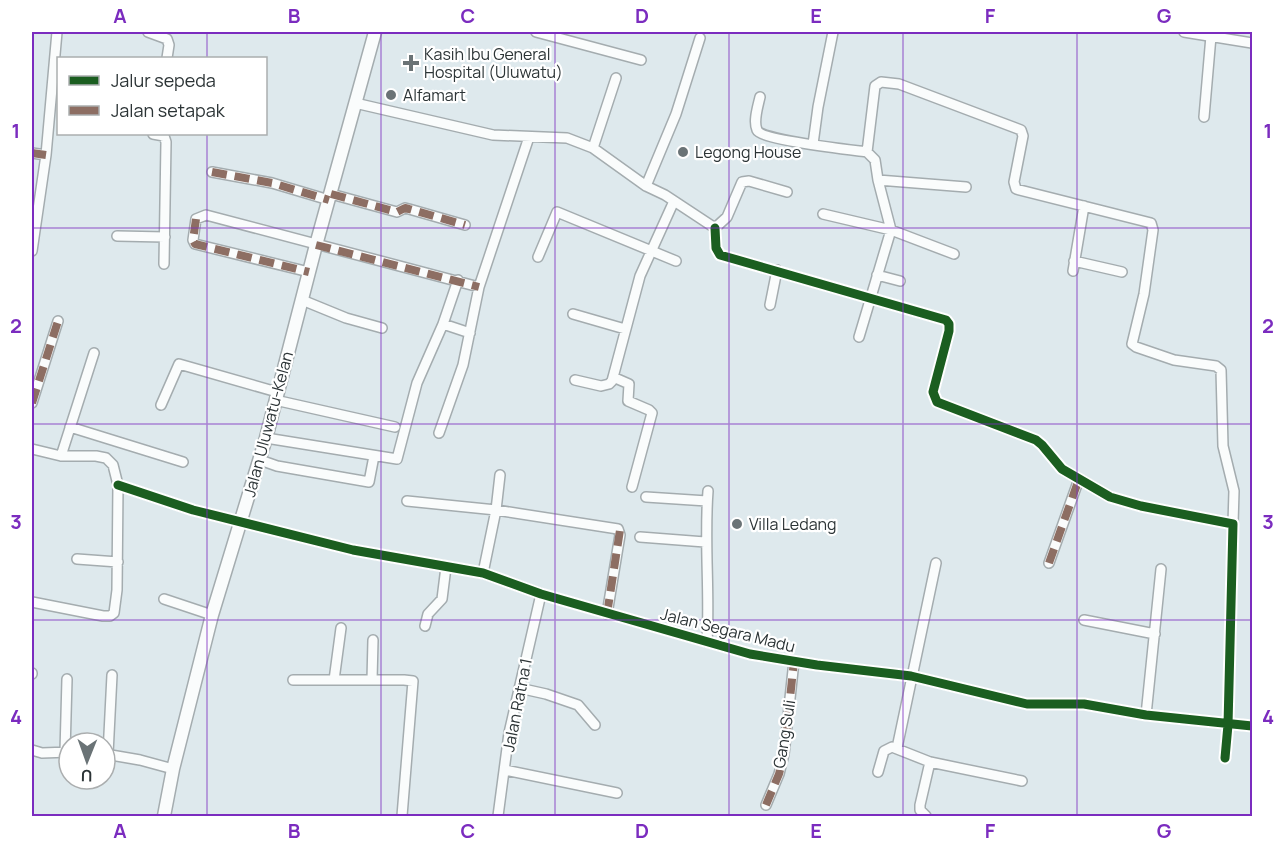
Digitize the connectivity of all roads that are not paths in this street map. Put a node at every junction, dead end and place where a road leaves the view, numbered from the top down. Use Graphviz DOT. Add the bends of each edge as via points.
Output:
graph roads {
  1 [pos="57,32"];
  2 [pos="148,32"];
  3 [pos="375,32"];
  4 [pos="536,32"];
  5 [pos="833,32"];
  6 [pos="1184,32"];
  7 [pos="1211,36"];
  8 [pos="700,38"];
  9 [pos="1252,43"];
  10 [pos="167,57"];
  11 [pos="641,60"];
  12 [pos="616,78"];
  13 [pos="760,97"];
  14 [pos="355,103"];
  15 [pos="1204,117"];
  16 [pos="53,118"];
  17 [pos="158,135"];
  18 [pos="529,137"];
  19 [pos="813,144"];
  20 [pos="593,148"];
  21 [pos="867,152"];
  22 [pos="32,153"];
  23 [pos="45,155"];
  24 [pos="212,172"];
  25 [pos="878,180"];
  26 [pos="646,186"];
  27 [pos="966,187"];
  28 [pos="788,192"];
  29 [pos="330,197"];
  30 [pos="674,201"];
  31 [pos="1084,206"];
  32 [pos="823,214"];
  33 [pos="465,225"];
  34 [pos="714,228"];
  35 [pos="891,230"];
  36 [pos="117,236"];
  37 [pos="165,237"];
  38 [pos="316,245"];
  39 [pos="32,251"];
  40 [pos="650,251"];
  41 [pos="954,254"];
  42 [pos="538,257"];
  43 [pos="676,261"];
  44 [pos="164,264"];
  45 [pos="777,270"];
  46 [pos="309,272"];
  47 [pos="1122,272"];
  48 [pos="877,275"];
  49 [pos="458,280"];
  50 [pos="900,281"];
  51 [pos="479,287"];
  52 [pos="869,298"];
  53 [pos="302,300"];
  54 [pos="770,305"];
  55 [pos="573,315"];
  56 [pos="58,321"];
  57 [pos="443,324"];
  58 [pos="382,328"];
  59 [pos="625,329"];
  60 [pos="470,333"];
  61 [pos="859,337"];
  62 [pos="94,353"];
  63 [pos="613,377"];
  64 [pos="575,380"];
  65 [pos="276,396"];
  66 [pos="32,403"];
  67 [pos="162,405"];
  68 [pos="69,427"];
  69 [pos="395,427"];
  70 [pos="440,433"];
  71 [pos="266,438"];
  72 [pos="32,448"];
  73 [pos="61,456"];
  74 [pos="374,456"];
  75 [pos="260,460"];
  76 [pos="183,462"];
  77 [pos="500,475"];
  78 [pos="1079,479"];
  79 [pos="118,484"];
  80 [pos="632,487"];
  81 [pos="646,497"];
  82 [pos="406,501"];
  83 [pos="496,510"];
  84 [pos="241,521"];
  85 [pos="1233,524"];
  86 [pos="640,537"];
  87 [pos="705,542"];
  88 [pos="77,559"];
  89 [pos="118,562"];
  90 [pos="936,563"];
  91 [pos="1049,563"];
  92 [pos="446,567"];
  93 [pos="1161,569"];
  94 [pos="483,573"];
  95 [pos="541,594"];
  96 [pos="164,599"];
  97 [pos="32,602"];
  98 [pos="607,614"];
  99 [pos="212,615"];
  100 [pos="1084,620"];
  101 [pos="425,626"];
  102 [pos="341,628"];
  103 [pos="1155,634"];
  104 [pos="373,640"];
  105 [pos="707,642"];
  106 [pos="794,661"];
  107 [pos="112,675"];
  108 [pos="911,676"];
  109 [pos="67,679"];
  110 [pos="293,680"];
  111 [pos="334,680"];
  112 [pos="372,680"];
  113 [pos="519,688"];
  114 [pos="1146,715"];
  115 [pos="595,725"];
  116 [pos="1228,725"];
  117 [pos="1252,726"];
  118 [pos="67,731"];
  119 [pos="108,731"];
  120 [pos="897,748"];
  121 [pos="32,750"];
  122 [pos="57,752"];
  123 [pos="117,756"];
  124 [pos="1225,758"];
  125 [pos="930,762"];
  126 [pos="173,769"];
  127 [pos="505,770"];
  128 [pos="878,772"];
  129 [pos="1022,781"];
  130 [pos="617,793"];
  131 [pos="766,805"];
  132 [pos="922,814"];
  133 [pos="164,816"];
  134 [pos="401,816"];
  135 [pos="498,816"];
  1 -- 16 [label="street"];
  2 -- 10 [label="street" via="167,39"];
  3 -- 14 [label="street, Jalan Uluwatu-Kelan"];
  4 -- 11 [label="street"];
  5 -- 19 [label="street"];
  6 -- 7 [label="street"];
  7 -- 9 [label="street"];
  7 -- 15 [label="street"];
  8 -- 26 [label="street" via="676,114"];
  12 -- 20 [label="street"];
  13 -- 19 [label="street" via="756,130 760,135"];
  14 -- 18 [label="street" via="483,134"];
  14 -- 29 [label="street, Jalan Uluwatu-Kelan"];
  16 -- 23 [label="street"];
  17 -- 37 [label="street" via="164,136 166,142"];
  18 -- 20 [label="street" via="567,138"];
  18 -- 51 [label="street"];
  19 -- 21 [label="street"];
  20 -- 26 [label="street"];
  21 -- 25 [label="street" via="875,160"];
  21 -- 31 [label="street" via="875,86 881,82 899,84 1020,129 1023,136 1016,189"];
  22 -- 23 [label="street"];
  23 -- 39 [label="street"];
  24 -- 29 [label="street"];
  25 -- 27 [label="street"];
  25 -- 35 [label="street"];
  26 -- 30 [label="street"];
  28 -- 34 [label="street" via="743,181 727,217"];
  29 -- 33 [label="street" via="397,212 409,209"];
  29 -- 38 [label="street, Jalan Uluwatu-Kelan"];
  30 -- 34 [label="street"];
  30 -- 40 [label="street"];
  31 -- 47 [label="street" via="1073,266"];
  31 -- 85 [label="street" via="1153,225 1144,294 1132,345 1221,370 1223,446 1234,491"];
  32 -- 35 [label="street"];
  34 -- 45 [label="street" via="720,255"];
  35 -- 41 [label="street"];
  35 -- 48 [label="street"];
  36 -- 37 [label="street"];
  37 -- 44 [label="street"];
  38 -- 46 [label="street, Jalan Uluwatu-Kelan"];
  38 -- 46 [label="street" via="204,214 196,221 193,242 197,245"];
  38 -- 49 [label="street"];
  40 -- 42 [label="street" via="557,212"];
  40 -- 43 [label="street"];
  40 -- 59 [label="street"];
  45 -- 52 [label="street"];
  45 -- 54 [label="street"];
  46 -- 53 [label="street, Jalan Uluwatu-Kelan"];
  48 -- 50 [label="street"];
  48 -- 52 [label="street"];
  49 -- 51 [label="street"];
  49 -- 57 [label="street"];
  51 -- 60 [label="street"];
  52 -- 61 [label="street"];
  52 -- 78 [label="street" via="947,322 949,331 933,391 936,401 1036,440 1058,465"];
  53 -- 58 [label="street"];
  53 -- 65 [label="street, Jalan Uluwatu-Kelan"];
  55 -- 59 [label="street"];
  56 -- 66 [label="street"];
  57 -- 60 [label="street"];
  57 -- 74 [label="street" via="417,384 397,458"];
  59 -- 63 [label="street"];
  60 -- 70 [label="street"];
  62 -- 68 [label="street"];
  63 -- 64 [label="street" via="604,386"];
  63 -- 80 [label="street" via="629,384 628,401 652,413"];
  65 -- 67 [label="street" via="181,364"];
  65 -- 69 [label="street"];
  65 -- 71 [label="street, Jalan Uluwatu-Kelan"];
  68 -- 73 [label="street"];
  68 -- 76 [label="street"];
  71 -- 74 [label="street"];
  71 -- 75 [label="street, Jalan Uluwatu-Kelan"];
  72 -- 73 [label="street"];
  73 -- 79 [label="street" via="106,458 113,465"];
  74 -- 75 [label="street" via="369,482"];
  75 -- 84 [label="street, Jalan Uluwatu-Kelan"];
  77 -- 83 [label="street"];
  78 -- 85 [label="street" via="1124,501"];
  78 -- 91 [label="street"];
  79 -- 84 [label="street, Jalan Segara Madu" via="187,508"];
  79 -- 89 [label="street"];
  81 -- 87 [label="street" via="707,496"];
  82 -- 83 [label="street"];
  83 -- 94 [label="street"];
  83 -- 98 [label="street" via="619,529"];
  84 -- 92 [label="street, Jalan Segara Madu" via="354,550"];
  84 -- 99 [label="street, Jalan Uluwatu-Kelan"];
  85 -- 116 [label="street"];
  86 -- 87 [label="street"];
  87 -- 105 [label="street"];
  88 -- 89 [label="street"];
  89 -- 97 [label="street" via="112,614 103,616"];
  90 -- 108 [label="street"];
  92 -- 94 [label="street, Jalan Segara Madu"];
  92 -- 101 [label="street" via="442,599 428,614"];
  93 -- 103 [label="street"];
  94 -- 95 [label="street, Jalan Segara Madu"];
  95 -- 98 [label="street, Jalan Segara Madu"];
  95 -- 113 [label="street, Jalan Ratna 1"];
  96 -- 99 [label="street"];
  98 -- 105 [label="street, Jalan Segara Madu"];
  99 -- 126 [label="street, Jalan Uluwatu-Kelan"];
  100 -- 103 [label="street"];
  102 -- 111 [label="street"];
  103 -- 114 [label="street"];
  104 -- 112 [label="street"];
  105 -- 106 [label="street, Jalan Segara Madu"];
  106 -- 108 [label="street, Jalan Segara Madu"];
  106 -- 131 [label="street, Gang Suli" via="784,754"];
  107 -- 119 [label="street"];
  108 -- 114 [label="street, Jalan Segara Madu" via="1017,702 1084,704"];
  108 -- 120 [label="street"];
  109 -- 118 [label="street"];
  110 -- 111 [label="street"];
  111 -- 112 [label="street"];
  112 -- 134 [label="street" via="414,683"];
  113 -- 115 [label="street" via="575,703"];
  113 -- 127 [label="street, Jalan Ratna 1"];
  114 -- 116 [label="street, Jalan Segara Madu"];
  116 -- 117 [label="street, Jalan Segara Madu"];
  116 -- 124 [label="street"];
  120 -- 125 [label="street"];
  120 -- 128 [label="street" via="884,751"];
  121 -- 122 [label="street"];
  123 -- 126 [label="street"];
  125 -- 129 [label="street"];
  125 -- 132 [label="street"];
  126 -- 133 [label="street, Jalan Uluwatu-Kelan"];
  127 -- 130 [label="street"];
  127 -- 135 [label="street, Jalan Ratna 1"];
}
